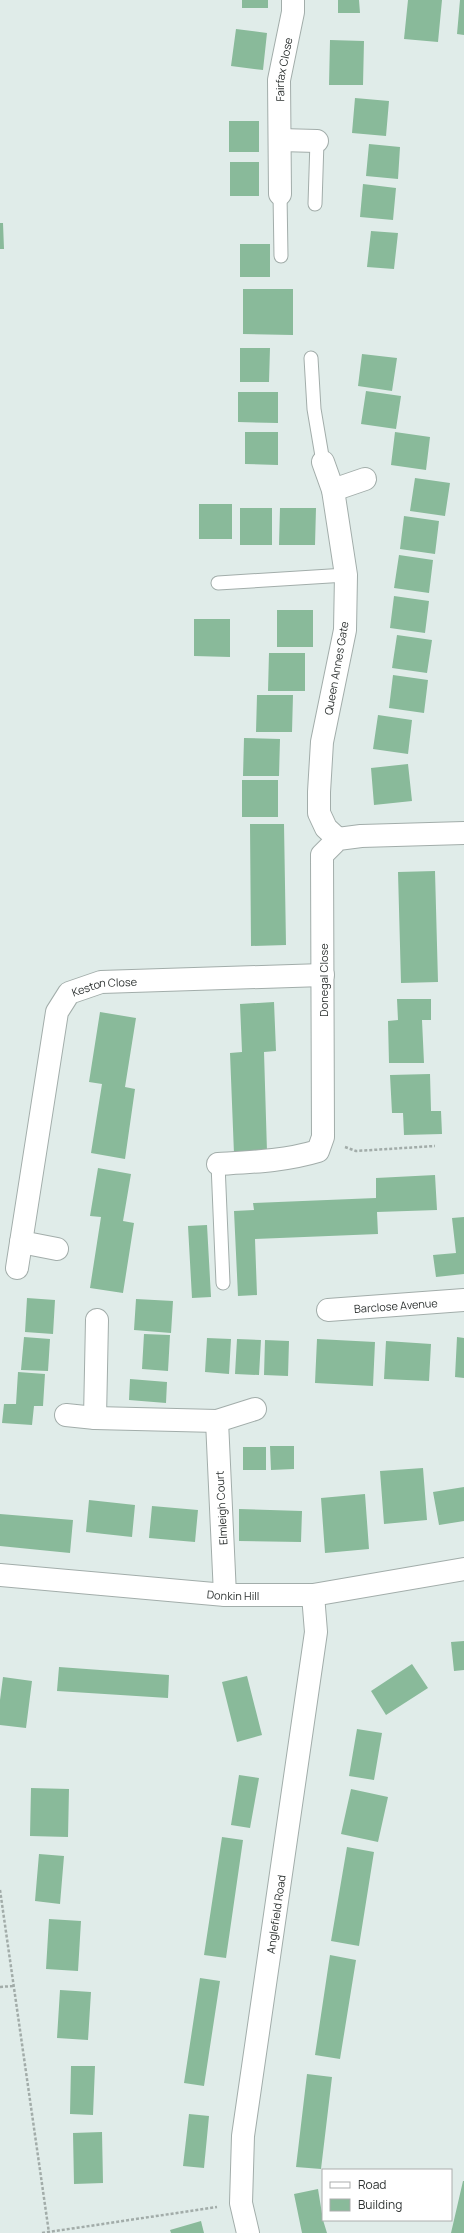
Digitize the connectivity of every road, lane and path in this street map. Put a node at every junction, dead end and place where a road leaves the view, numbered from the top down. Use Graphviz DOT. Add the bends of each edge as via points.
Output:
graph roads {
  1 [pos="293,0"];
  2 [pos="280,140"];
  3 [pos="317,141"];
  4 [pos="280,194"];
  5 [pos="315,204"];
  6 [pos="281,256"];
  7 [pos="311,358"];
  8 [pos="323,462"];
  9 [pos="365,479"];
  10 [pos="333,490"];
  11 [pos="346,575"];
  12 [pos="218,584"];
  13 [pos="464,833"];
  14 [pos="338,839"];
  15 [pos="323,974"];
  16 [pos="323,1137"];
  17 [pos="435,1146"];
  18 [pos="218,1164"];
  19 [pos="21,1242"];
  20 [pos="57,1249"];
  21 [pos="17,1268"];
  22 [pos="224,1283"];
  23 [pos="464,1300"];
  24 [pos="328,1310"];
  25 [pos="97,1320"];
  26 [pos="255,1409"];
  27 [pos="66,1415"];
  28 [pos="95,1418"];
  29 [pos="217,1421"];
  30 [pos="464,1569"];
  31 [pos="0,1575"];
  32 [pos="225,1595"];
  33 [pos="313,1595"];
  34 [pos="0,1890"];
  35 [pos="13,1986"];
  36 [pos="0,1987"];
  37 [pos="241,2204"];
  38 [pos="49,2232"];
  39 [pos="42,2233"];
  40 [pos="248,2233"];
  1 -- 2 [label="street, Fairfax Close" via="280,80"];
  2 -- 3 [label="street"];
  2 -- 4 [label="street, Fairfax Close"];
  3 -- 5 [label="lane"];
  4 -- 6 [label="lane"];
  7 -- 8 [label="lane" via="314,409"];
  8 -- 10 [label="street, Queen Annes Gate"];
  9 -- 10 [label="street"];
  10 -- 11 [label="street, Queen Annes Gate"];
  11 -- 12 [label="lane"];
  11 -- 14 [label="street, Queen Annes Gate" via="344,630 322,742 319,792 319,813 326,828"];
  13 -- 14 [label="street"];
  14 -- 15 [label="street, Donegal Close" via="322,855"];
  15 -- 16 [label="street, Donegal Close"];
  15 -- 19 [label="street, Keston Close" via="101,982 70,993 57,1012"];
  16 -- 17 [label="path" via="356,1151"];
  16 -- 18 [label="street" via="318,1151 303,1156"];
  18 -- 22 [label="lane"];
  19 -- 20 [label="street"];
  19 -- 21 [label="street, Keston Close"];
  23 -- 24 [label="street, Barclose Avenue"];
  25 -- 28 [label="street"];
  26 -- 29 [label="street"];
  27 -- 28 [label="street"];
  28 -- 29 [label="street"];
  29 -- 32 [label="street, Elmleigh Court"];
  30 -- 33 [label="street, Donkin Hill"];
  31 -- 32 [label="street, Donkin Hill"];
  32 -- 33 [label="street, Donkin Hill"];
  33 -- 37 [label="street, Anglefield Road" via="316,1632 243,2136"];
  34 -- 35 [label="path"];
  35 -- 36 [label="path"];
  35 -- 38 [label="path"];
  37 -- 38 [label="path"];
  37 -- 40 [label="street, Anglefield Road"];
  38 -- 39 [label="path"];
}
